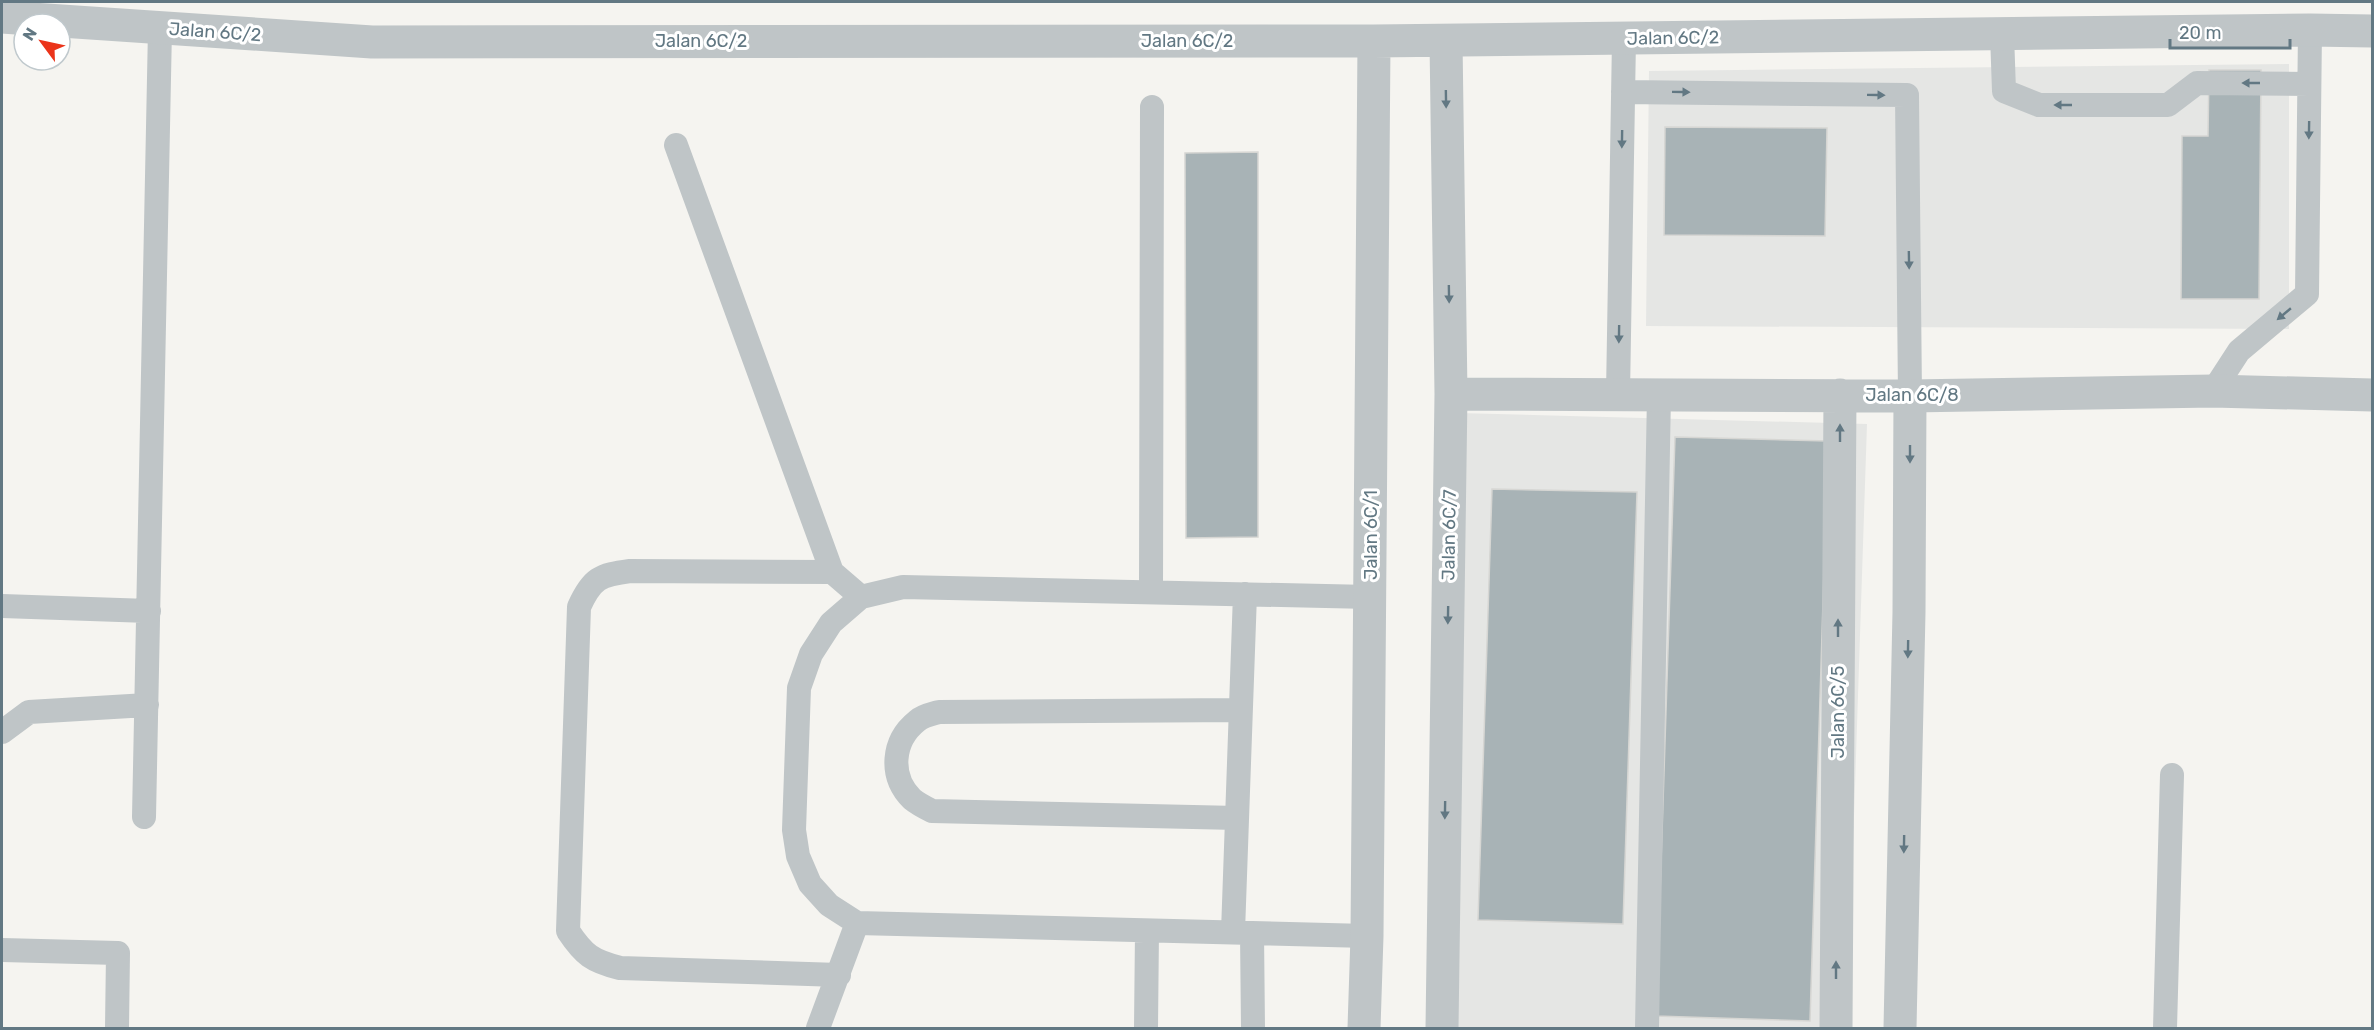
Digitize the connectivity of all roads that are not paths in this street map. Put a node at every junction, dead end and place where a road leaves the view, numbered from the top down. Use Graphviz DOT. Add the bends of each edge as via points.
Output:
graph roads {
  1 [pos="2,17"];
  2 [pos="160,29"];
  3 [pos="2310,30"];
  4 [pos="2373,31"];
  5 [pos="2002,34"];
  6 [pos="1624,39"];
  7 [pos="1374,41"];
  8 [pos="1446,41"];
  9 [pos="2309,84"];
  10 [pos="1623,92"];
  11 [pos="1152,107"];
  12 [pos="676,145"];
  13 [pos="2213,391"];
  14 [pos="1451,394"];
  15 [pos="1618,394"];
  16 [pos="1659,395"];
  17 [pos="1840,395"];
  18 [pos="2373,395"];
  19 [pos="1910,396"];
  20 [pos="832,572"];
  21 [pos="1151,591"];
  22 [pos="1245,594"];
  23 [pos="861,597"];
  24 [pos="1370,597"];
  25 [pos="2,606"];
  26 [pos="149,611"];
  27 [pos="147,705"];
  28 [pos="1240,710"];
  29 [pos="2,732"];
  30 [pos="2172,775"];
  31 [pos="144,817"];
  32 [pos="1237,818"];
  33 [pos="858,923"];
  34 [pos="1147,931"];
  35 [pos="1242,932"];
  36 [pos="1367,936"];
  37 [pos="2,950"];
  38 [pos="839,975"];
  39 [pos="117,1029"];
  40 [pos="818,1029"];
  41 [pos="1146,1029"];
  42 [pos="1253,1029"];
  43 [pos="1364,1029"];
  44 [pos="1442,1029"];
  45 [pos="1647,1029"];
  46 [pos="1836,1029"];
  47 [pos="1900,1029"];
  48 [pos="2165,1029"];
  1 -- 2 [label="street, Jalan 6C/2"];
  2 -- 7 [label="street, Jalan 6C/2" via="372,42"];
  2 -- 26 [label="lane"];
  3 -- 4 [label="street, Jalan 6C/2"];
  3 -- 5 [label="street, Jalan 6C/2"];
  3 -- 9 [label="lane"];
  5 -- 6 [label="street, Jalan 6C/2"];
  9 -- 5 [label="lane, one-way" via="2197,83 2168,105 2038,105 2004,91"];
  6 -- 8 [label="street, Jalan 6C/2"];
  6 -- 10 [label="lane"];
  7 -- 8 [label="street, Jalan 6C/2"];
  7 -- 24 [label="street, Jalan 6C/1"];
  8 -- 14 [label="street, Jalan 6C/7, one-way"];
  9 -- 13 [label="lane, one-way" via="2307,294 2239,351"];
  10 -- 15 [label="lane, one-way"];
  10 -- 19 [label="lane, one-way" via="1907,95"];
  11 -- 21 [label="lane"];
  12 -- 20 [label="lane"];
  13 -- 18 [label="street, Jalan 6C/8"];
  13 -- 19 [label="street, Jalan 6C/8"];
  14 -- 15 [label="street, Jalan 6C/8"];
  14 -- 44 [label="street, Jalan 6C/7, one-way"];
  15 -- 16 [label="street, Jalan 6C/8"];
  16 -- 17 [label="street, Jalan 6C/8"];
  16 -- 45 [label="lane"];
  17 -- 19 [label="street, Jalan 6C/8"];
  46 -- 17 [label="street, Jalan 6C/5, one-way"];
  19 -- 47 [label="street, one-way"];
  20 -- 23 [label="lane"];
  20 -- 38 [label="lane" via="630,571 606,574 587,588 579,607 568,931 581,951 599,963 620,968"];
  21 -- 22 [label="lane"];
  21 -- 23 [label="lane" via="903,587"];
  22 -- 24 [label="lane"];
  22 -- 28 [label="lane"];
  23 -- 33 [label="lane" via="831,623 811,654 799,688 794,830 798,856 810,884 829,905"];
  24 -- 36 [label="street, Jalan 6C/1"];
  25 -- 26 [label="lane"];
  26 -- 27 [label="lane"];
  27 -- 29 [label="lane" via="29,712"];
  27 -- 31 [label="lane"];
  28 -- 32 [label="lane"];
  28 -- 32 [label="lane" via="939,712 918,719 903,737 895,760 899,782 913,800 932,812"];
  30 -- 48 [label="lane"];
  32 -- 35 [label="lane"];
  33 -- 34 [label="lane"];
  33 -- 38 [label="lane"];
  34 -- 35 [label="lane"];
  34 -- 41 [label="lane"];
  35 -- 36 [label="lane"];
  35 -- 42 [label="lane"];
  36 -- 43 [label="street, Jalan 6C/1"];
  37 -- 39 [label="lane" via="118,953"];
  38 -- 40 [label="lane"];
}
